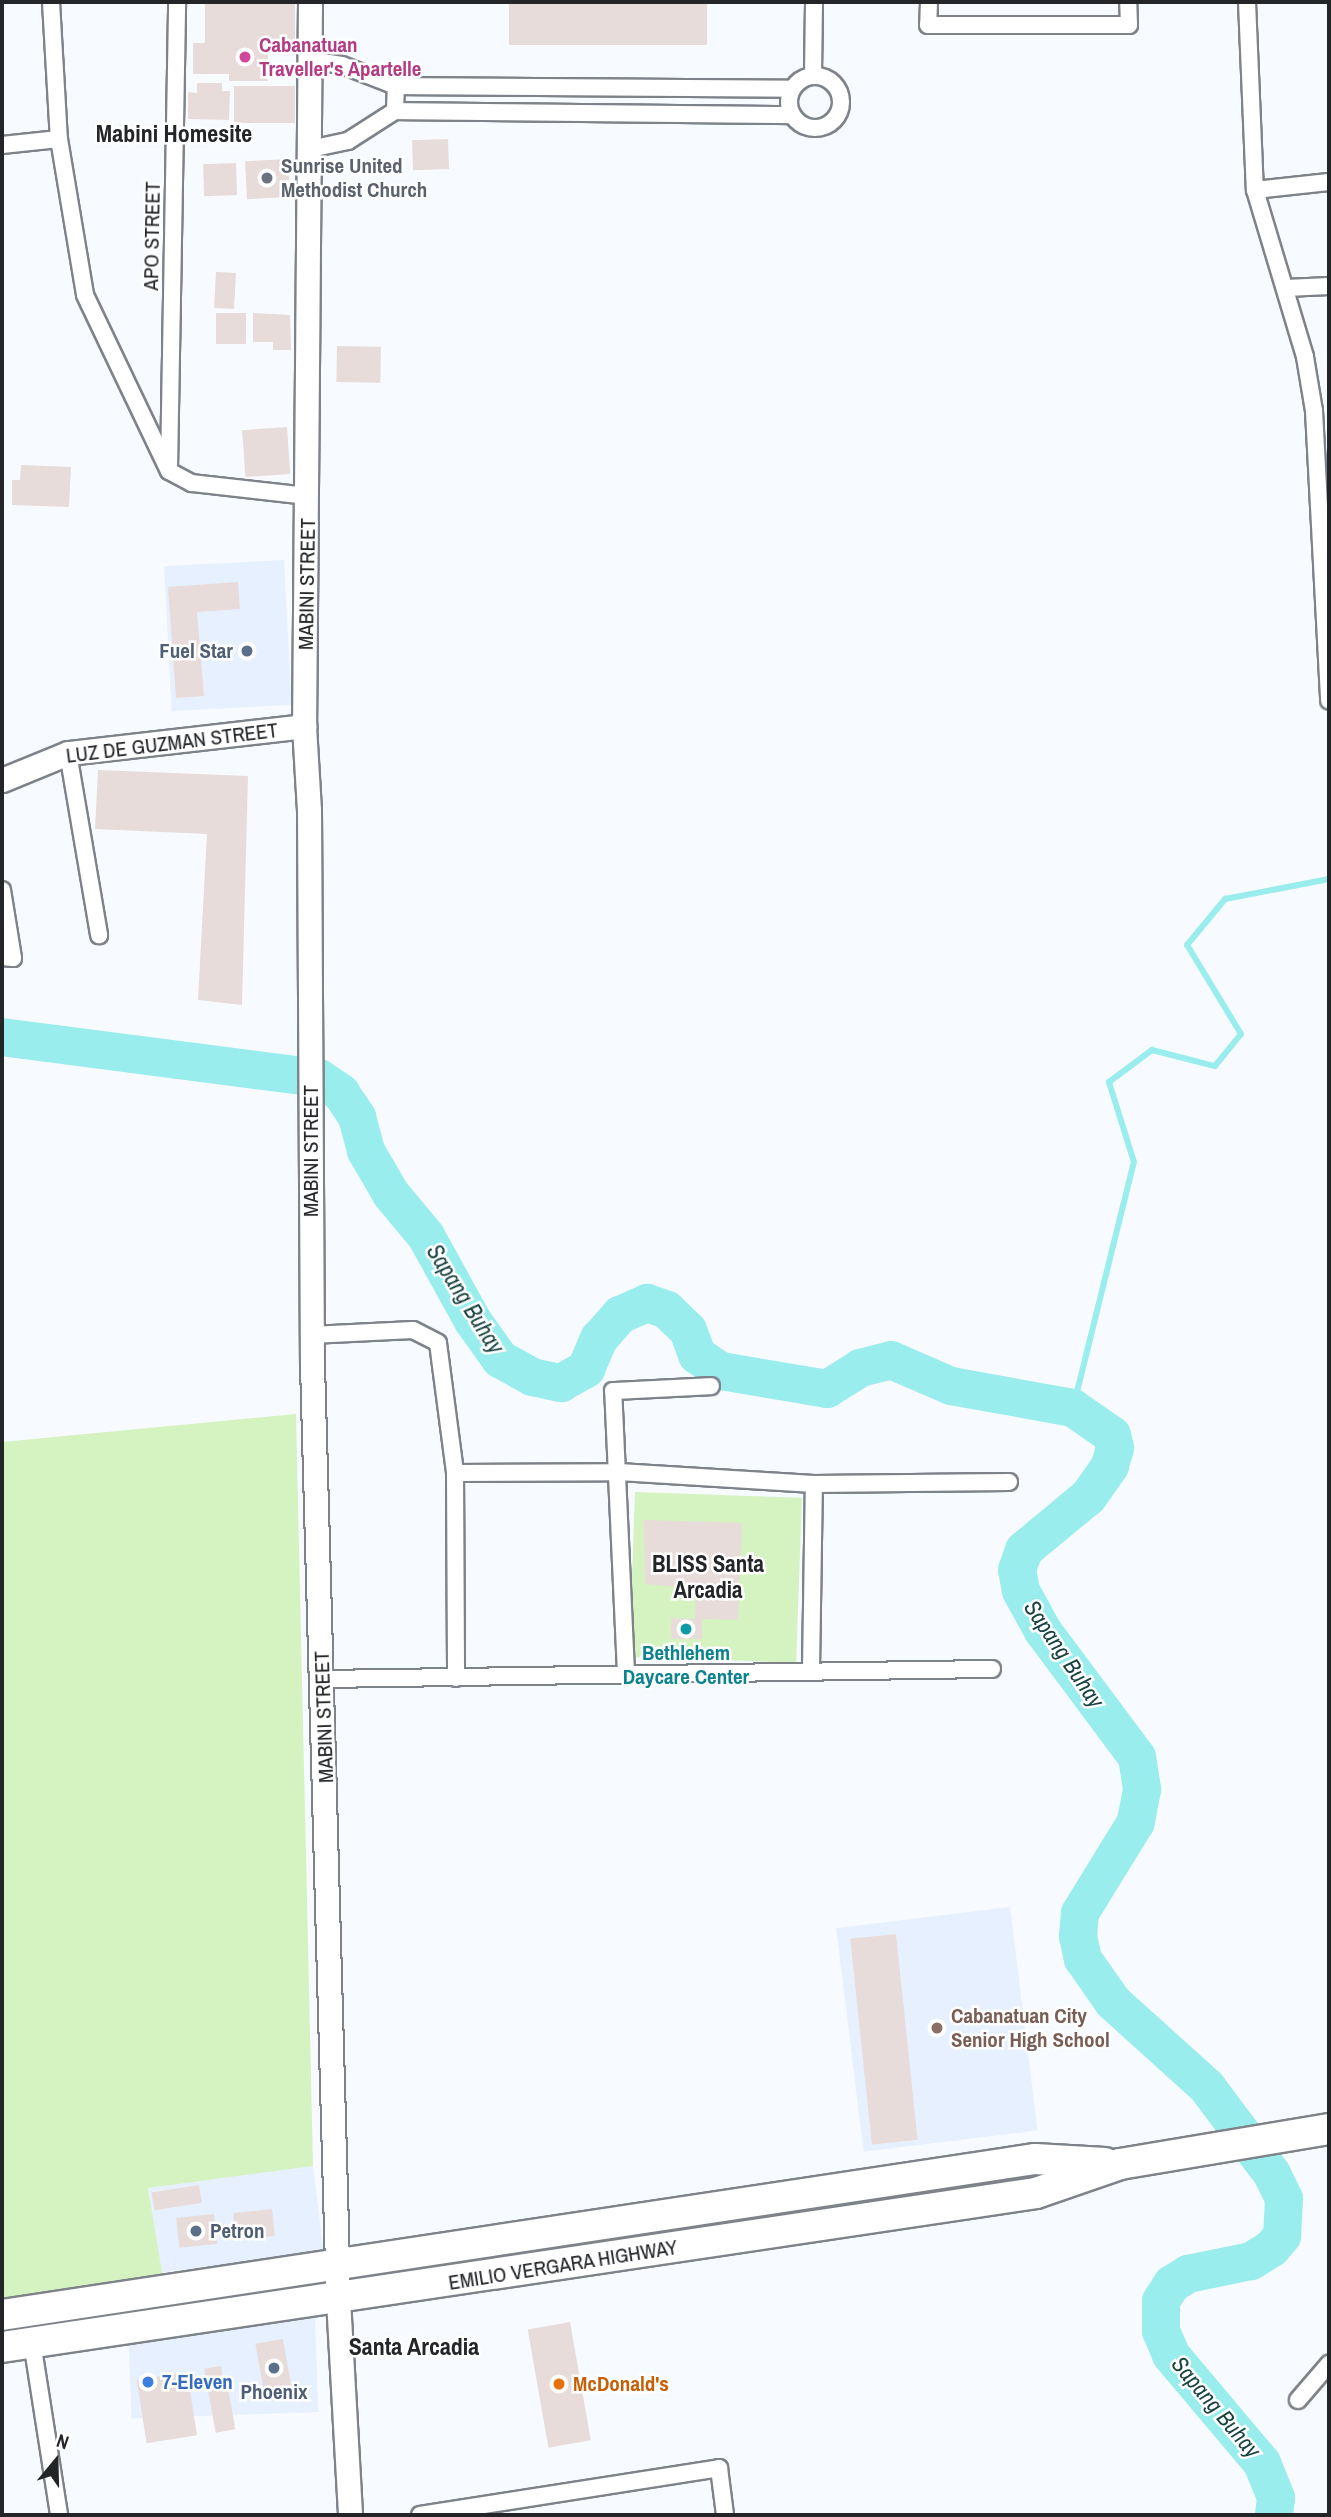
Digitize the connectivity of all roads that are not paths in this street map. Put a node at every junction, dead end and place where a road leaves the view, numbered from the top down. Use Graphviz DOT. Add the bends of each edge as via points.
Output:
graph roads {
  1 [pos="51,2"];
  2 [pos="177,2"];
  3 [pos="310,2"];
  4 [pos="814,2"];
  5 [pos="929,2"];
  6 [pos="1128,2"];
  7 [pos="1247,2"];
  8 [pos="310,60"];
  9 [pos="814,75"];
  10 [pos="396,86"];
  11 [pos="791,89"];
  12 [pos="395,111"];
  13 [pos="792,115"];
  14 [pos="59,139"];
  15 [pos="2,145"];
  16 [pos="310,149"];
  17 [pos="1329,181"];
  18 [pos="1255,190"];
  19 [pos="1329,286"];
  20 [pos="1286,288"];
  21 [pos="169,471"];
  22 [pos="308,496"];
  23 [pos="1329,701"];
  24 [pos="304,726"];
  25 [pos="68,753"];
  26 [pos="2,780"];
  27 [pos="2,890"];
  28 [pos="99,935"];
  29 [pos="8,957"];
  30 [pos="311,1335"];
  31 [pos="711,1386"];
  32 [pos="619,1472"];
  33 [pos="455,1473"];
  34 [pos="1009,1482"];
  35 [pos="814,1484"];
  36 [pos="811,1669"];
  37 [pos="992,1669"];
  38 [pos="626,1673"];
  39 [pos="456,1678"];
  40 [pos="323,1679"];
  41 [pos="1329,2129"];
  42 [pos="1120,2164"];
  43 [pos="338,2266"];
  44 [pos="338,2299"];
  45 [pos="2,2315"];
  46 [pos="32,2342"];
  47 [pos="2,2347"];
  48 [pos="1329,2364"];
  49 [pos="1298,2400"];
  50 [pos="59,2515"];
  51 [pos="350,2515"];
  52 [pos="420,2515"];
  53 [pos="725,2515"];
  1 -- 14 [label="street"];
  2 -- 21 [label="street, APO STREET"];
  3 -- 8 [label="main road, MABINI STREET"];
  4 -- 9 [label="street"];
  5 -- 6 [label="street" via="928,25 1129,25"];
  7 -- 18 [label="street"];
  8 -- 10 [label="street" via="342,65"];
  8 -- 16 [label="main road, MABINI STREET"];
  9 -- 11 [label="street"];
  9 -- 13 [label="street" via="830,80 840,93 836,117 814,128"];
  10 -- 11 [label="street"];
  10 -- 12 [label="street"];
  11 -- 13 [label="street"];
  12 -- 13 [label="street"];
  12 -- 16 [label="street" via="348,141"];
  14 -- 15 [label="street"];
  14 -- 21 [label="street" via="85,295"];
  16 -- 22 [label="main road, MABINI STREET"];
  17 -- 18 [label="street"];
  18 -- 20 [label="street"];
  19 -- 20 [label="street"];
  20 -- 23 [label="street" via="1306,357 1314,411"];
  21 -- 22 [label="street" via="192,484"];
  22 -- 24 [label="main road, MABINI STREET"];
  24 -- 25 [label="main road, LUZ DE GUZMAN STREET"];
  24 -- 30 [label="main road, MABINI STREET"];
  25 -- 26 [label="main road, LUZ DE GUZMAN STREET"];
  25 -- 28 [label="street"];
  27 -- 29 [label="street"];
  30 -- 33 [label="street" via="413,1330 438,1343"];
  30 -- 40 [label="main road, MABINI STREET"];
  31 -- 32 [label="street" via="613,1391"];
  32 -- 33 [label="street"];
  32 -- 35 [label="street"];
  32 -- 38 [label="street"];
  33 -- 39 [label="street"];
  34 -- 35 [label="street"];
  35 -- 36 [label="street"];
  36 -- 37 [label="street"];
  36 -- 38 [label="street"];
  38 -- 39 [label="street"];
  39 -- 40 [label="street"];
  40 -- 43 [label="main road, MABINI STREET"];
  41 -- 42 [label="highway, EMILIO VERGARA HIGHWAY"];
  42 -- 43 [label="highway, EMILIO VERGARA HIGHWAY" via="1035,2159"];
  42 -- 44 [label="highway, EMILIO VERGARA HIGHWAY" via="1036,2193"];
  43 -- 44 [label="main road, MABINI STREET"];
  43 -- 45 [label="highway, EMILIO VERGARA HIGHWAY"];
  44 -- 46 [label="highway, EMILIO VERGARA HIGHWAY"];
  44 -- 51 [label="main road, MABINI STREET"];
  46 -- 47 [label="highway, EMILIO VERGARA HIGHWAY"];
  46 -- 50 [label="street"];
  48 -- 49 [label="street"];
  52 -- 53 [label="street" via="719,2468"];
}
